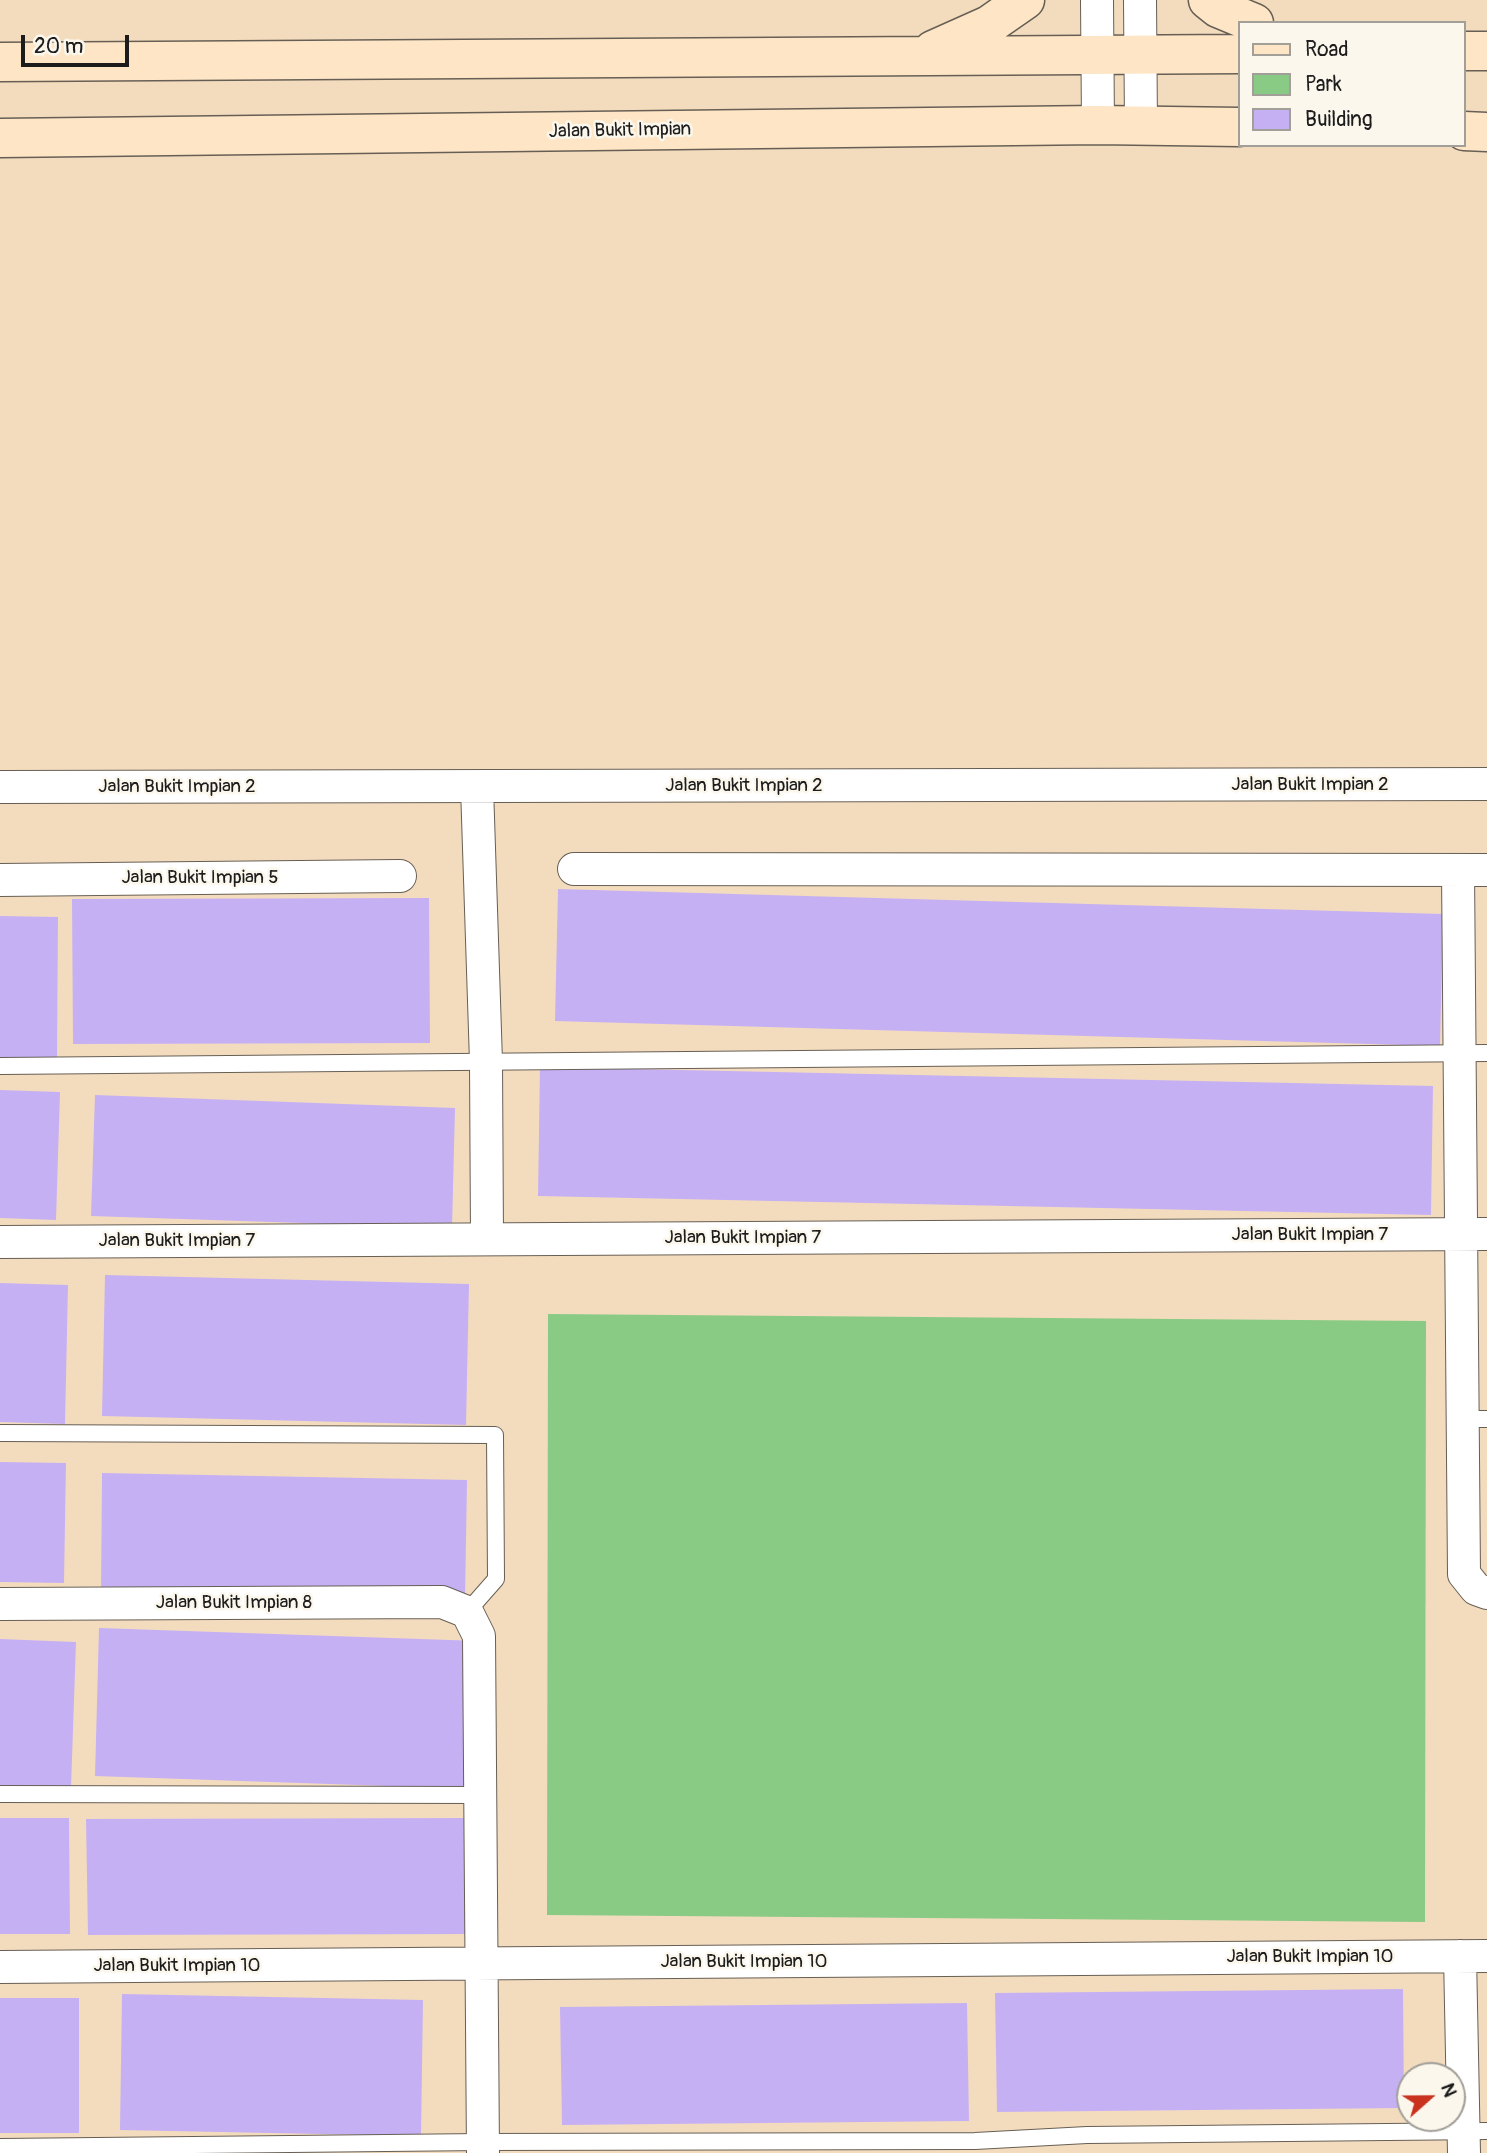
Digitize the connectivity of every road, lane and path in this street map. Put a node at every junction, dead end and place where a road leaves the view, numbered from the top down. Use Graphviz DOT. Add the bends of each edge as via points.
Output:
graph roads {
  1 [pos="1024,0"];
  2 [pos="1097,0"];
  3 [pos="1140,0"];
  4 [pos="1208,0"];
  5 [pos="1249,21"];
  6 [pos="1466,51"];
  7 [pos="1487,51"];
  8 [pos="1140,54"];
  9 [pos="1238,54"];
  10 [pos="922,55"];
  11 [pos="1098,55"];
  12 [pos="0,62"];
  13 [pos="1098,125"];
  14 [pos="1141,125"];
  15 [pos="1238,127"];
  16 [pos="1466,131"];
  17 [pos="1487,132"];
  18 [pos="0,138"];
  19 [pos="1487,784"];
  20 [pos="477,787"];
  21 [pos="0,788"];
  22 [pos="574,869"];
  23 [pos="1472,870"];
  24 [pos="400,876"];
  25 [pos="0,880"];
  26 [pos="1473,1053"];
  27 [pos="486,1062"];
  28 [pos="0,1066"];
  29 [pos="1474,1234"];
  30 [pos="487,1240"];
  31 [pos="0,1242"];
  32 [pos="1475,1419"];
  33 [pos="0,1433"];
  34 [pos="1482,1591"];
  35 [pos="0,1604"];
  36 [pos="467,1612"];
  37 [pos="0,1794"];
  38 [pos="481,1795"];
  39 [pos="1474,1956"];
  40 [pos="482,1964"];
  41 [pos="0,1968"];
  42 [pos="1471,2139"];
  43 [pos="0,2147"];
  44 [pos="483,2148"];
  1 -- 10 [label="main road" via="989,25"];
  2 -- 11 [label="street"];
  3 -- 8 [label="street"];
  4 -- 5 [label="main road"];
  6 -- 7 [label="main road"];
  8 -- 9 [label="main road"];
  8 -- 11 [label="main road"];
  8 -- 14 [label="street"];
  10 -- 11 [label="main road"];
  10 -- 12 [label="main road"];
  11 -- 13 [label="street"];
  13 -- 14 [label="main road, Jalan Bukit Impian"];
  13 -- 18 [label="main road, Jalan Bukit Impian"];
  14 -- 15 [label="main road, Jalan Bukit Impian"];
  16 -- 17 [label="main road"];
  19 -- 20 [label="street, Jalan Bukit Impian 2"];
  20 -- 21 [label="street, Jalan Bukit Impian 2"];
  20 -- 27 [label="street"];
  22 -- 23 [label="street"];
  23 -- 26 [label="street"];
  24 -- 25 [label="street, Jalan Bukit Impian 5"];
  26 -- 27 [label="lane"];
  26 -- 29 [label="street"];
  27 -- 28 [label="lane"];
  27 -- 30 [label="street"];
  29 -- 30 [label="street, Jalan Bukit Impian 7"];
  29 -- 32 [label="street"];
  30 -- 31 [label="street, Jalan Bukit Impian 7"];
  32 -- 34 [label="street" via="1464,1574"];
  33 -- 36 [label="lane" via="495,1435 496,1579"];
  35 -- 36 [label="street, Jalan Bukit Impian 8" via="442,1602"];
  36 -- 38 [label="street" via="480,1636"];
  37 -- 38 [label="lane"];
  38 -- 40 [label="street"];
  39 -- 40 [label="street, Jalan Bukit Impian 10"];
  39 -- 42 [label="street"];
  40 -- 41 [label="street, Jalan Bukit Impian 10"];
  40 -- 44 [label="street"];
  42 -- 44 [label="lane" via="1087,2136"];
  43 -- 44 [label="lane"];
}
